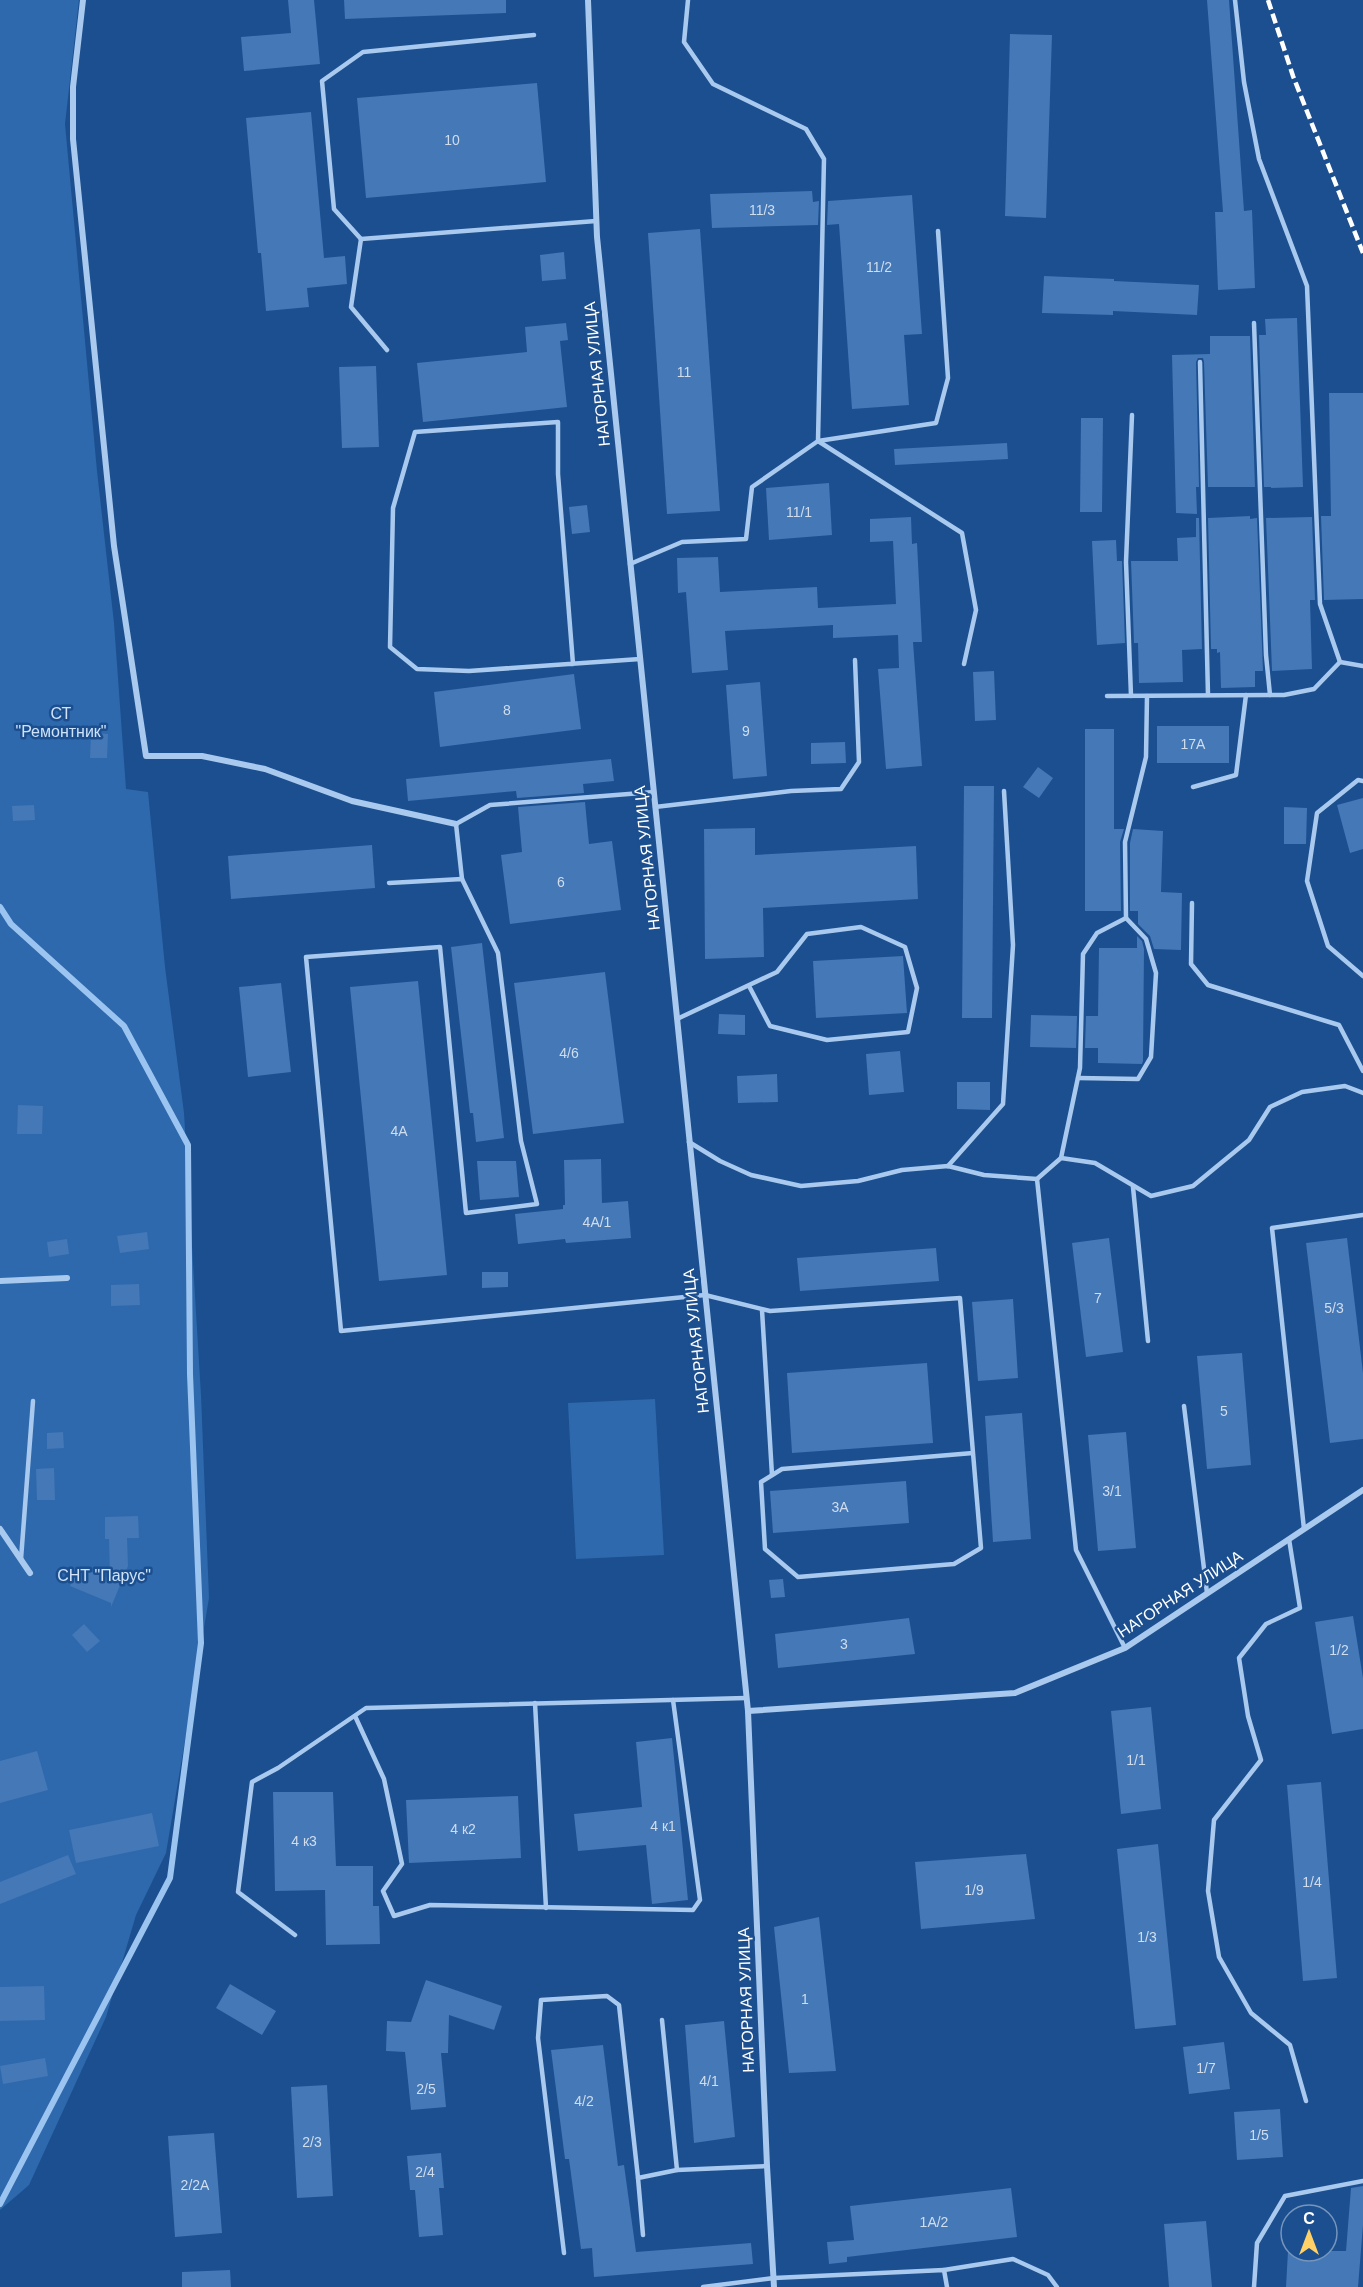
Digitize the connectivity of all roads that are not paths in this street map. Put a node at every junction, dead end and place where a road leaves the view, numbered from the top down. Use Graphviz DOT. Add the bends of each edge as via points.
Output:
graph roads {
  1 [pos="83,0"];
  2 [pos="588,0"];
  3 [pos="688,0"];
  4 [pos="1235,0"];
  5 [pos="534,35"];
  6 [pos="596,221"];
  7 [pos="938,231"];
  8 [pos="360,239"];
  9 [pos="1254,323"];
  10 [pos="387,350"];
  11 [pos="1200,362"];
  12 [pos="1132,415"];
  13 [pos="818,441"];
  14 [pos="630,564"];
  15 [pos="640,659"];
  16 [pos="855,660"];
  17 [pos="1340,662"];
  18 [pos="573,663"];
  19 [pos="964,664"];
  20 [pos="1363,666"];
  21 [pos="1208,695"];
  22 [pos="1246,695"];
  23 [pos="1270,695"];
  24 [pos="1107,696"];
  25 [pos="1131,696"];
  26 [pos="1147,696"];
  27 [pos="1363,781"];
  28 [pos="1193,787"];
  29 [pos="1004,791"];
  30 [pos="654,792"];
  31 [pos="655,807"];
  32 [pos="456,824"];
  33 [pos="462,879"];
  34 [pos="389,883"];
  35 [pos="1192,903"];
  36 [pos="1126,918"];
  37 [pos="1363,976"];
  38 [pos="749,986"];
  39 [pos="677,1019"];
  40 [pos="1363,1071"];
  41 [pos="1078,1078"];
  42 [pos="1363,1093"];
  43 [pos="689,1142"];
  44 [pos="1061,1158"];
  45 [pos="948,1166"];
  46 [pos="1037,1179"];
  47 [pos="1132,1187"];
  48 [pos="1363,1215"];
  49 [pos="67,1278"];
  50 [pos="0,1281"];
  51 [pos="705,1295"];
  52 [pos="762,1310"];
  53 [pos="1148,1341"];
  54 [pos="33,1401"];
  55 [pos="1184,1406"];
  56 [pos="973,1454"];
  57 [pos="772,1475"];
  58 [pos="1363,1490"];
  59 [pos="0,1529"];
  60 [pos="1304,1529"];
  61 [pos="1289,1539"];
  62 [pos="21,1560"];
  63 [pos="30,1573"];
  64 [pos="1208,1593"];
  65 [pos="1125,1648"];
  66 [pos="746,1698"];
  67 [pos="673,1700"];
  68 [pos="535,1703"];
  69 [pos="748,1712"];
  70 [pos="355,1716"];
  71 [pos="546,1908"];
  72 [pos="295,1935"];
  73 [pos="662,2019"];
  74 [pos="1306,2102"];
  75 [pos="767,2166"];
  76 [pos="677,2170"];
  77 [pos="638,2178"];
  78 [pos="1363,2181"];
  79 [pos="643,2235"];
  80 [pos="564,2253"];
  81 [pos="944,2270"];
  82 [pos="774,2278"];
  83 [pos="703,2287"];
  84 [pos="774,2287"];
  85 [pos="947,2287"];
  86 [pos="1057,2287"];
  87 [pos="1254,2287"];
  1 -- 32 [label="street" via="73,87 73,139 114,546 146,756 202,756 265,769 352,801"];
  2 -- 6 [label="street, НАГОРНАЯ УЛИЦА"];
  3 -- 13 [label="lane" via="684,42 713,84 806,129 824,159"];
  4 -- 17 [label="lane" via="1244,82 1259,159 1307,286 1320,604"];
  5 -- 8 [label="lane" via="363,52 322,81 334,209"];
  6 -- 8 [label="lane"];
  6 -- 14 [label="street, НАГОРНАЯ УЛИЦА"];
  7 -- 13 [label="lane" via="948,378 936,423"];
  8 -- 10 [label="lane" via="351,307"];
  9 -- 23 [label="lane"];
  11 -- 21 [label="lane"];
  12 -- 25 [label="lane" via="1126,562"];
  13 -- 14 [label="lane" via="753,487 746,539 682,542"];
  13 -- 19 [label="lane" via="962,533 976,610"];
  14 -- 15 [label="street, НАГОРНАЯ УЛИЦА"];
  15 -- 18 [label="lane"];
  15 -- 30 [label="street, НАГОРНАЯ УЛИЦА"];
  16 -- 31 [label="lane" via="859,762 842,789"];
  17 -- 20 [label="lane"];
  17 -- 23 [label="lane" via="1314,689"];
  18 -- 18 [label="lane" via="469,671 417,669 390,647 393,508 415,432 558,422 558,474"];
  21 -- 22 [label="lane"];
  21 -- 26 [label="lane"];
  22 -- 23 [label="lane"];
  22 -- 28 [label="lane" via="1236,775"];
  24 -- 25 [label="lane"];
  25 -- 26 [label="lane"];
  26 -- 36 [label="lane" via="1146,757 1125,842"];
  27 -- 37 [label="lane" via="1358,780 1317,813 1307,881 1328,946"];
  29 -- 45 [label="lane" via="1012,945 1003,1104"];
  30 -- 31 [label="street, НАГОРНАЯ УЛИЦА"];
  30 -- 32 [label="lane" via="490,805"];
  31 -- 39 [label="street, НАГОРНАЯ УЛИЦА"];
  32 -- 33 [label="lane"];
  33 -- 34 [label="lane"];
  33 -- 51 [label="lane" via="498,953 521,1141 537,1204 466,1214 440,946 306,957 340,1331"];
  35 -- 40 [label="lane" via="1191,964 1208,985 1340,1025"];
  36 -- 41 [label="lane" via="1096,933 1083,954"];
  36 -- 41 [label="lane" via="1146,939 1156,973 1151,1057 1138,1079"];
  38 -- 38 [label="lane" via="777,972 807,934 861,927 905,947 917,988 908,1032 827,1040 770,1026"];
  38 -- 39 [label="lane"];
  39 -- 43 [label="street, НАГОРНАЯ УЛИЦА"];
  41 -- 44 [label="lane"];
  42 -- 47 [label="lane" via="1345,1086 1302,1092 1270,1107 1249,1140 1193,1186 1151,1196"];
  43 -- 45 [label="lane" via="751,1175 801,1186"];
  43 -- 51 [label="street, НАГОРНАЯ УЛИЦА"];
  44 -- 46 [label="lane"];
  44 -- 47 [label="lane" via="1095,1163"];
  45 -- 46 [label="lane" via="984,1175"];
  46 -- 65 [label="lane" via="1076,1550"];
  47 -- 53 [label="lane"];
  48 -- 60 [label="lane" via="1272,1228"];
  49 -- 50 [label="street"];
  51 -- 52 [label="lane"];
  51 -- 66 [label="street, НАГОРНАЯ УЛИЦА"];
  52 -- 56 [label="lane" via="960,1298"];
  52 -- 57 [label="lane"];
  54 -- 62 [label="lane"];
  55 -- 64 [label="lane"];
  56 -- 57 [label="lane" via="782,1468"];
  56 -- 57 [label="lane" via="981,1548 954,1564 798,1576 765,1549 761,1482"];
  58 -- 60 [label="street, НАГОРНАЯ УЛИЦА"];
  59 -- 62 [label="street"];
  60 -- 61 [label="street, НАГОРНАЯ УЛИЦА"];
  61 -- 64 [label="street, НАГОРНАЯ УЛИЦА"];
  61 -- 74 [label="lane" via="1299,1608 1266,1624 1239,1658 1248,1716 1261,1760 1215,1820 1208,1891 1219,1957 1251,2013 1290,2045"];
  62 -- 63 [label="street"];
  64 -- 65 [label="street, НАГОРНАЯ УЛИЦА"];
  65 -- 69 [label="street, НАГОРНАЯ УЛИЦА" via="1015,1694"];
  66 -- 67 [label="lane"];
  66 -- 69 [label="street, НАГОРНАЯ УЛИЦА"];
  67 -- 68 [label="lane"];
  67 -- 71 [label="lane" via="700,1900 693,1910"];
  68 -- 70 [label="lane" via="366,1708"];
  68 -- 71 [label="lane"];
  69 -- 75 [label="street, НАГОРНАЯ УЛИЦА"];
  70 -- 71 [label="lane" via="384,1779 402,1864 383,1891 394,1916 430,1905"];
  70 -- 72 [label="lane" via="252,1782 238,1892"];
  73 -- 76 [label="lane"];
  75 -- 76 [label="lane"];
  75 -- 82 [label="street, НАГОРНАЯ УЛИЦА"];
  76 -- 77 [label="lane"];
  77 -- 79 [label="lane"];
  77 -- 80 [label="lane" via="620,2005 607,1996 541,2000 538,2038"];
  78 -- 87 [label="lane" via="1285,2196 1257,2243"];
  81 -- 82 [label="lane"];
  81 -- 85 [label="lane"];
  81 -- 86 [label="lane" via="1012,2259 1047,2275"];
  82 -- 83 [label="lane"];
  82 -- 84 [label="street, НАГОРНАЯ УЛИЦА"];
}
